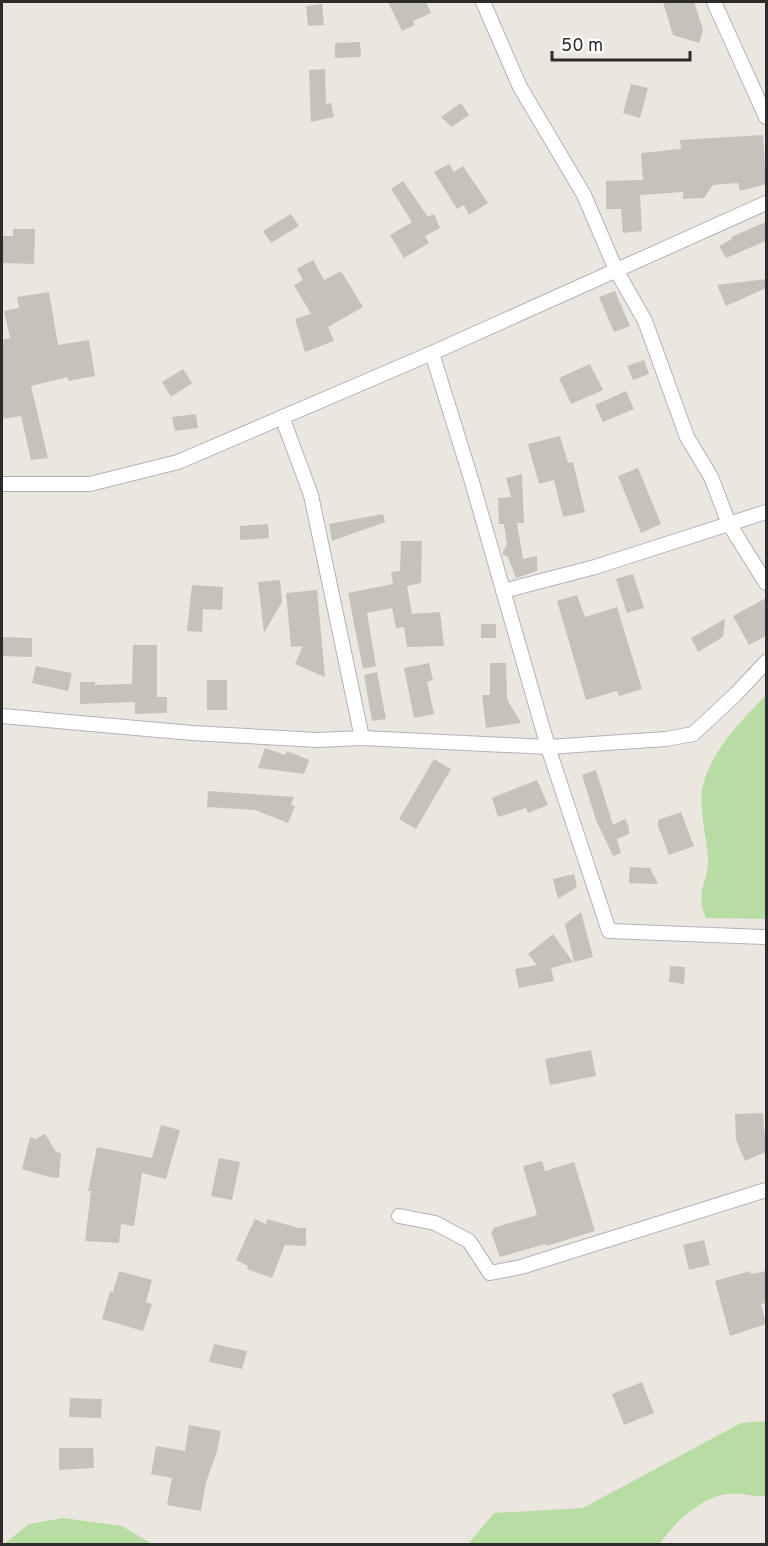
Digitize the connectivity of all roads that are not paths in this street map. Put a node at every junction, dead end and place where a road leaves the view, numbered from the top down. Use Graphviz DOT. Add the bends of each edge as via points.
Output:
graph roads {
  1 [pos="483,2"];
  2 [pos="714,2"];
  3 [pos="766,117"];
  4 [pos="766,203"];
  5 [pos="615,270"];
  6 [pos="432,353"];
  7 [pos="282,417"];
  8 [pos="2,484"];
  9 [pos="766,512"];
  10 [pos="729,524"];
  11 [pos="766,584"];
  12 [pos="503,591"];
  13 [pos="766,662"];
  14 [pos="2,716"];
  15 [pos="362,738"];
  16 [pos="548,747"];
  17 [pos="766,937"];
  18 [pos="766,1190"];
  19 [pos="399,1216"];
  1 -- 5 [label="street" via="520,87 584,195"];
  2 -- 3 [label="street"];
  4 -- 5 [label="street"];
  5 -- 6 [label="street"];
  5 -- 10 [label="street" via="645,321 687,438 711,477"];
  6 -- 7 [label="street"];
  6 -- 12 [label="street"];
  7 -- 8 [label="street" via="178,462 90,484"];
  7 -- 15 [label="street" via="311,495"];
  9 -- 10 [label="street"];
  10 -- 11 [label="street"];
  10 -- 12 [label="street" via="595,567"];
  12 -- 16 [label="street"];
  13 -- 16 [label="street" via="693,734 666,740"];
  14 -- 15 [label="street" via="192,733 318,740"];
  15 -- 16 [label="street"];
  16 -- 17 [label="street" via="609,931"];
  18 -- 19 [label="street" via="521,1267 490,1273 469,1241 435,1223"];
}
